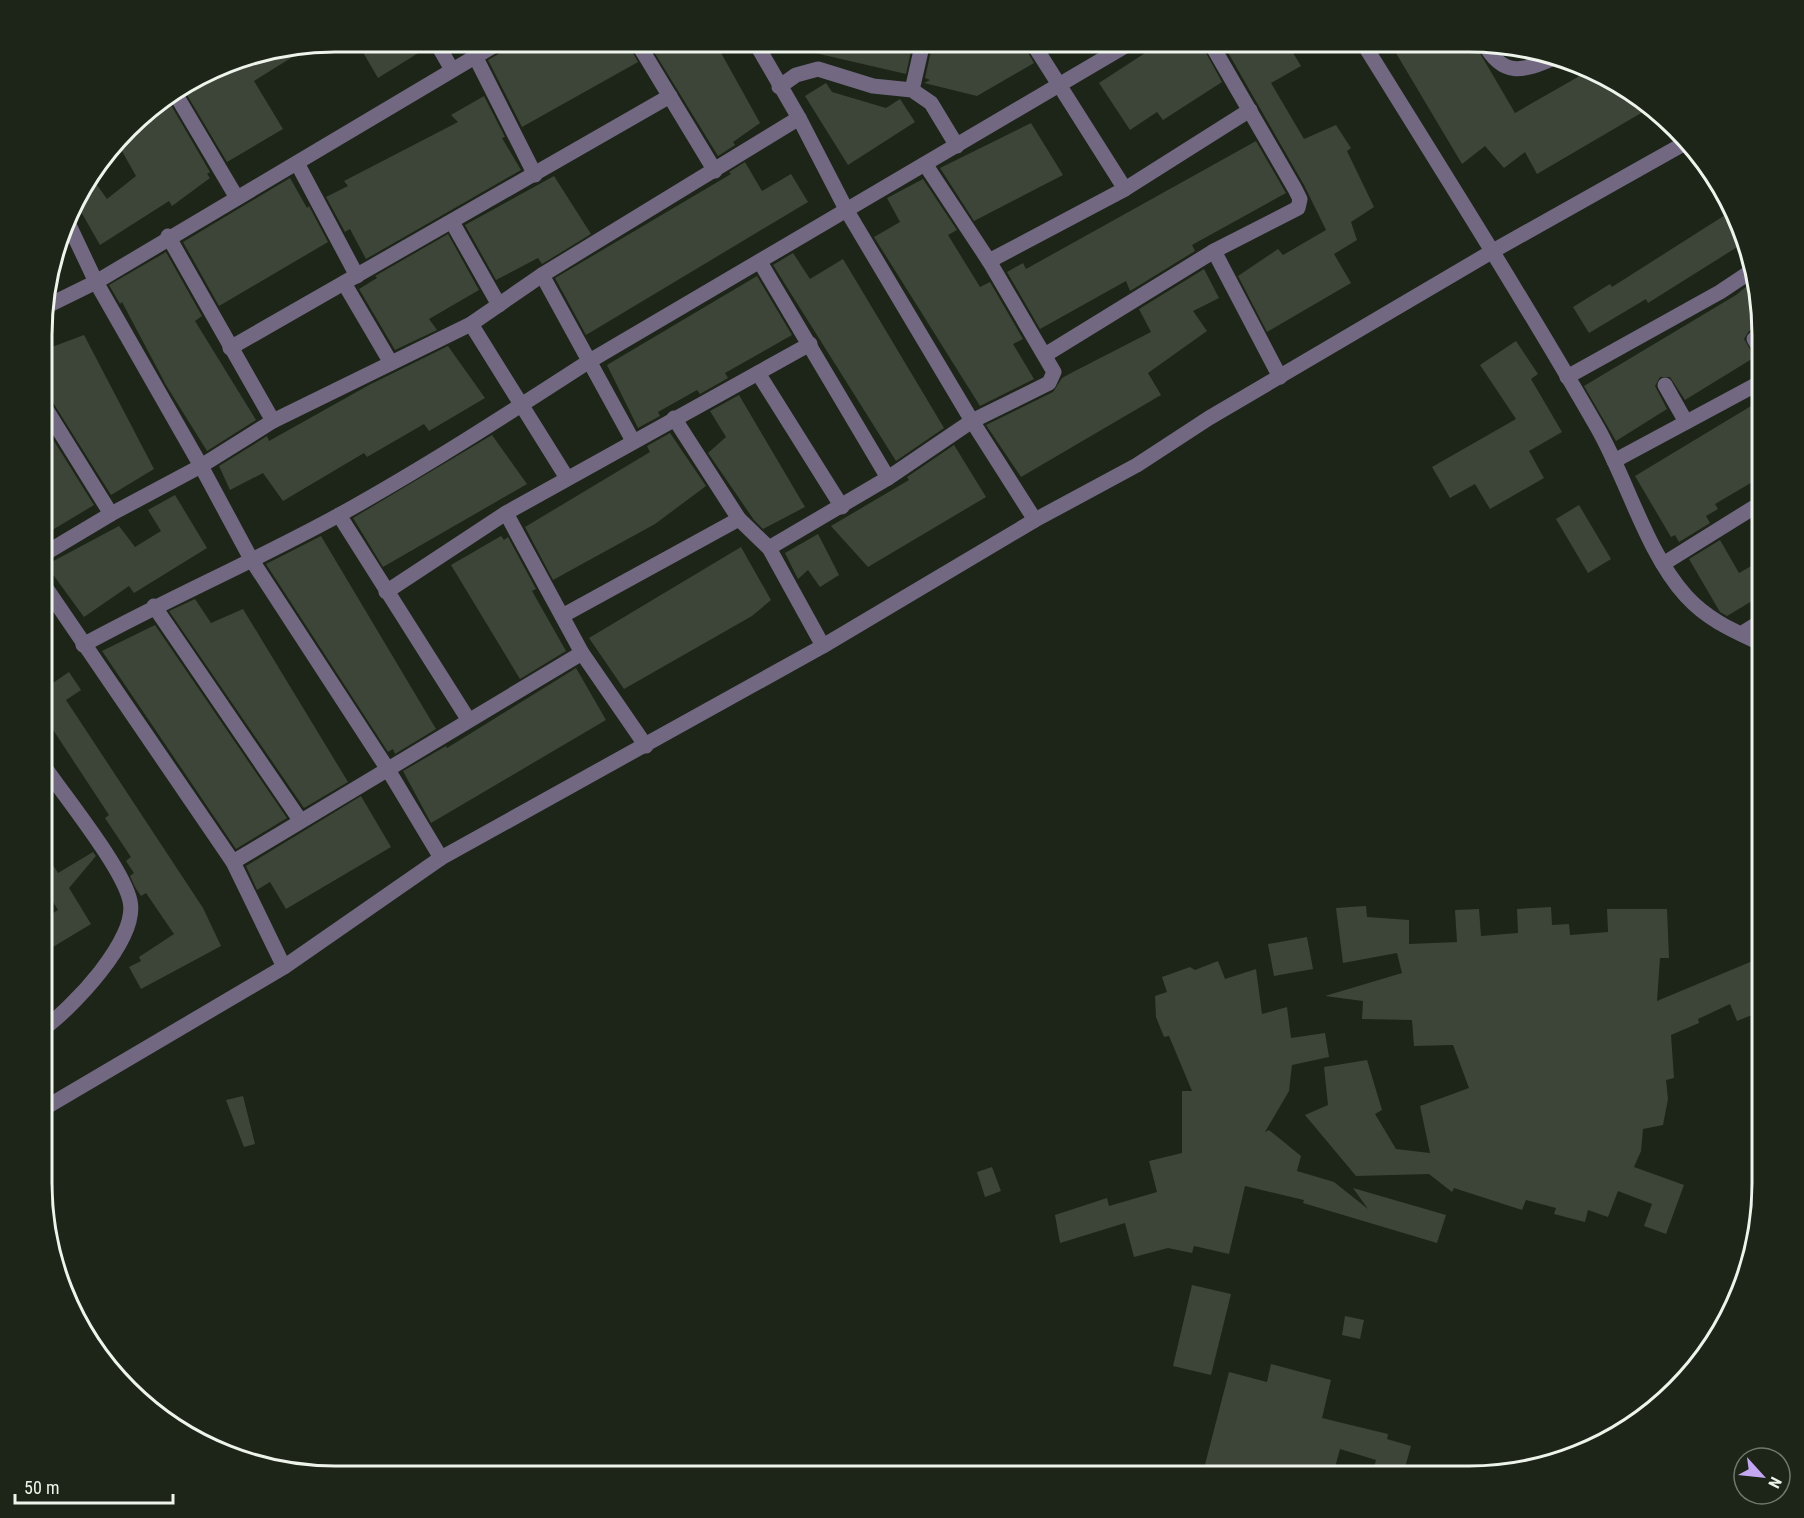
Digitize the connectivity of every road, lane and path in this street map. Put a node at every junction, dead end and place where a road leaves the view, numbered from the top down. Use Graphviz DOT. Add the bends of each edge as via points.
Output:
graph roads {
  1 [pos="442,52"];
  2 [pos="482,52"];
  3 [pos="643,52"];
  4 [pos="760,52"];
  5 [pos="921,52"];
  6 [pos="1038,52"];
  7 [pos="1115,52"];
  8 [pos="1216,52"];
  9 [pos="1369,52"];
  10 [pos="1491,53"];
  11 [pos="475,56"];
  12 [pos="1544,63"];
  13 [pos="452,68"];
  14 [pos="1059,86"];
  15 [pos="779,87"];
  16 [pos="912,90"];
  17 [pos="670,96"];
  18 [pos="179,100"];
  19 [pos="1250,110"];
  20 [pos="799,118"];
  21 [pos="957,146"];
  22 [pos="1679,146"];
  23 [pos="297,163"];
  24 [pos="925,164"];
  25 [pos="715,171"];
  26 [pos="535,175"];
  27 [pos="1125,189"];
  28 [pos="237,198"];
  29 [pos="847,211"];
  30 [pos="452,222"];
  31 [pos="72,232"];
  32 [pos="168,236"];
  33 [pos="1214,251"];
  34 [pos="1493,251"];
  35 [pos="989,261"];
  36 [pos="760,262"];
  37 [pos="542,275"];
  38 [pos="1745,275"];
  39 [pos="351,280"];
  40 [pos="96,282"];
  41 [pos="54,303"];
  42 [pos="499,305"];
  43 [pos="471,324"];
  44 [pos="810,344"];
  45 [pos="230,348"];
  46 [pos="1045,355"];
  47 [pos="588,362"];
  48 [pos="391,363"];
  49 [pos="758,373"];
  50 [pos="1280,377"];
  51 [pos="1567,377"];
  52 [pos="1665,385"];
  53 [pos="1752,387"];
  54 [pos="522,405"];
  55 [pos="674,418"];
  56 [pos="52,419"];
  57 [pos="273,421"];
  58 [pos="972,421"];
  59 [pos="1686,422"];
  60 [pos="633,441"];
  61 [pos="1614,461"];
  62 [pos="201,466"];
  63 [pos="567,478"];
  64 [pos="888,478"];
  65 [pos="842,507"];
  66 [pos="1752,509"];
  67 [pos="506,513"];
  68 [pos="111,514"];
  69 [pos="339,515"];
  70 [pos="739,519"];
  71 [pos="1035,520"];
  72 [pos="769,548"];
  73 [pos="52,549"];
  74 [pos="251,559"];
  75 [pos="1663,564"];
  76 [pos="386,592"];
  77 [pos="52,597"];
  78 [pos="154,606"];
  79 [pos="562,616"];
  80 [pos="1752,627"];
  81 [pos="1741,634"];
  82 [pos="1752,639"];
  83 [pos="83,645"];
  84 [pos="823,646"];
  85 [pos="582,653"];
  86 [pos="468,719"];
  87 [pos="646,746"];
  88 [pos="387,768"];
  89 [pos="52,778"];
  90 [pos="300,820"];
  91 [pos="441,858"];
  92 [pos="233,862"];
  93 [pos="284,967"];
  94 [pos="52,1022"];
  95 [pos="52,1104"];
  1 -- 13 [label="street"];
  2 -- 11 [label="street"];
  3 -- 17 [label="street"];
  4 -- 15 [label="street"];
  5 -- 16 [label="street"];
  6 -- 14 [label="street"];
  7 -- 14 [label="street"];
  8 -- 19 [label="street"];
  9 -- 34 [label="street"];
  10 -- 12 [label="street" via="1499,64 1513,69 1531,69"];
  11 -- 13 [label="street"];
  11 -- 26 [label="street"];
  13 -- 23 [label="street"];
  14 -- 21 [label="street"];
  14 -- 27 [label="street"];
  15 -- 16 [label="street" via="796,75 818,69 873,86"];
  15 -- 20 [label="street"];
  16 -- 21 [label="street" via="931,103"];
  17 -- 25 [label="street"];
  17 -- 26 [label="street"];
  18 -- 28 [label="street"];
  19 -- 27 [label="street"];
  19 -- 33 [label="street" via="1300,199 1298,208"];
  20 -- 25 [label="street"];
  20 -- 29 [label="street"];
  21 -- 24 [label="street"];
  22 -- 34 [label="street"];
  23 -- 28 [label="street"];
  23 -- 39 [label="street"];
  24 -- 29 [label="street"];
  24 -- 35 [label="street"];
  25 -- 37 [label="street"];
  26 -- 30 [label="street"];
  27 -- 35 [label="street"];
  28 -- 32 [label="street"];
  29 -- 36 [label="street"];
  29 -- 58 [label="street"];
  30 -- 39 [label="street"];
  30 -- 42 [label="street"];
  31 -- 40 [label="street"];
  32 -- 40 [label="street"];
  32 -- 45 [label="street"];
  33 -- 46 [label="street"];
  33 -- 50 [label="street"];
  34 -- 50 [label="street"];
  34 -- 51 [label="street"];
  35 -- 46 [label="street"];
  36 -- 44 [label="street"];
  36 -- 47 [label="street"];
  37 -- 42 [label="street"];
  37 -- 47 [label="street"];
  38 -- 51 [label="street"];
  39 -- 45 [label="street"];
  39 -- 48 [label="street"];
  40 -- 41 [label="street"];
  40 -- 62 [label="street"];
  42 -- 43 [label="street"];
  43 -- 48 [label="street"];
  43 -- 54 [label="street"];
  44 -- 49 [label="street"];
  44 -- 64 [label="street"];
  45 -- 57 [label="street"];
  46 -- 58 [label="street" via="1054,372 1049,383"];
  47 -- 54 [label="street"];
  47 -- 60 [label="street"];
  48 -- 57 [label="street"];
  49 -- 55 [label="street"];
  49 -- 65 [label="street"];
  50 -- 71 [label="street" via="1137,465"];
  51 -- 61 [label="street"];
  52 -- 59 [label="street"];
  53 -- 59 [label="street"];
  54 -- 63 [label="street"];
  54 -- 69 [label="street"];
  55 -- 60 [label="street"];
  55 -- 70 [label="street"];
  56 -- 68 [label="street"];
  57 -- 62 [label="street"];
  58 -- 64 [label="street"];
  58 -- 71 [label="street"];
  59 -- 61 [label="street"];
  60 -- 63 [label="street"];
  61 -- 75 [label="street"];
  62 -- 68 [label="street"];
  62 -- 74 [label="street"];
  63 -- 67 [label="street"];
  64 -- 65 [label="street"];
  65 -- 72 [label="street"];
  66 -- 75 [label="street"];
  67 -- 76 [label="street"];
  67 -- 79 [label="street"];
  68 -- 73 [label="street"];
  69 -- 74 [label="street"];
  69 -- 76 [label="street"];
  70 -- 72 [label="street"];
  70 -- 79 [label="street"];
  71 -- 84 [label="street"];
  72 -- 84 [label="street"];
  74 -- 78 [label="street"];
  74 -- 88 [label="street"];
  75 -- 81 [label="street" via="1685,595 1709,618"];
  76 -- 86 [label="street"];
  77 -- 83 [label="street"];
  78 -- 83 [label="street"];
  78 -- 90 [label="street"];
  79 -- 85 [label="street"];
  80 -- 81 [label="street"];
  81 -- 82 [label="street"];
  83 -- 92 [label="street"];
  84 -- 87 [label="street"];
  85 -- 86 [label="street"];
  85 -- 87 [label="street"];
  86 -- 88 [label="street"];
  87 -- 91 [label="street"];
  88 -- 90 [label="street"];
  88 -- 91 [label="street"];
  89 -- 94 [label="street" via="123,883 131,903 128,922 108,965"];
  90 -- 92 [label="street"];
  91 -- 93 [label="street"];
  92 -- 93 [label="street"];
  93 -- 95 [label="street"];
}
